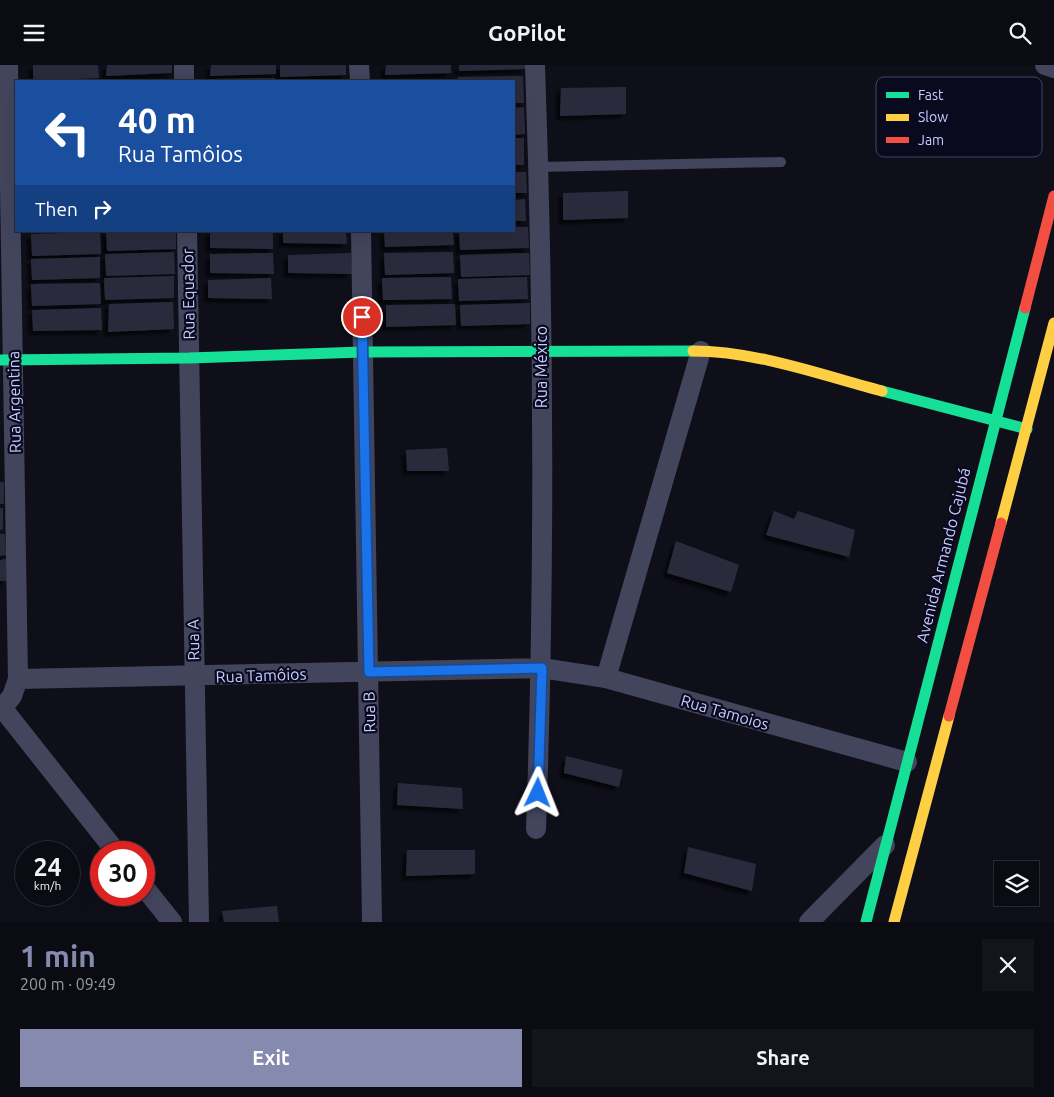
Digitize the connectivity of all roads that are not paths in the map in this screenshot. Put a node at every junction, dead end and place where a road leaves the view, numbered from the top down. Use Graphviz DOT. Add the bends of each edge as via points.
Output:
graph roads {
  1 [pos="8,65"];
  2 [pos="184,65"];
  3 [pos="359,65"];
  4 [pos="535,65"];
  5 [pos="1045,65"];
  6 [pos="1054,68"];
  7 [pos="184,80"];
  8 [pos="360,80"];
  9 [pos="781,162"];
  10 [pos="539,167"];
  11 [pos="1054,196"];
  12 [pos="187,232"];
  13 [pos="361,232"];
  14 [pos="1054,323"];
  15 [pos="701,351"];
  16 [pos="362,352"];
  17 [pos="542,353"];
  18 [pos="189,358"];
  19 [pos="7,360"];
  20 [pos="994,422"];
  21 [pos="1027,429"];
  22 [pos="953,580"];
  23 [pos="984,588"];
  24 [pos="542,668"];
  25 [pos="369,672"];
  26 [pos="193,677"];
  27 [pos="606,678"];
  28 [pos="18,679"];
  29 [pos="2,710"];
  30 [pos="906,762"];
  31 [pos="536,829"];
  32 [pos="107,841"];
  33 [pos="886,844"];
  34 [pos="912,851"];
  35 [pos="155,901"];
  36 [pos="172,922"];
  37 [pos="199,922"];
  38 [pos="372,922"];
  39 [pos="809,922"];
  40 [pos="866,922"];
  41 [pos="894,922"];
  1 -- 19 [label="street, Rua Argentina"];
  2 -- 7 [label="street"];
  3 -- 8 [label="street"];
  4 -- 10 [label="street, Rua México"];
  5 -- 6 [label="street"];
  9 -- 10 [label="lane"];
  10 -- 17 [label="street, Rua México"];
  11 -- 20 [label="main road, Avenida Armando Cajubá"];
  12 -- 18 [label="street, Rua Equador"];
  13 -- 16 [label="street, Rua B"];
  14 -- 21 [label="main road"];
  15 -- 17 [label="main road" via="619,349"];
  15 -- 20 [label="main road" via="774,363"];
  15 -- 27 [label="street"];
  16 -- 17 [label="main road"];
  16 -- 18 [label="main road"];
  16 -- 25 [label="street, Rua B"];
  17 -- 24 [label="street, Rua México"];
  18 -- 19 [label="main road"];
  18 -- 26 [label="street, Rua A"];
  19 -- 28 [label="street, Rua Argentina"];
  20 -- 21 [label="main road"];
  20 -- 22 [label="main road, Avenida Armando Cajubá"];
  21 -- 23 [label="main road"];
  22 -- 23 [label="main road"];
  22 -- 30 [label="main road, Avenida Armando Cajubá"];
  23 -- 34 [label="main road"];
  24 -- 25 [label="street, Rua Tamôios"];
  24 -- 27 [label="street, Rua Tamoios"];
  24 -- 31 [label="street, Rua México"];
  25 -- 26 [label="street, Rua Tamôios"];
  25 -- 38 [label="street, Rua B"];
  26 -- 28 [label="street, Rua Tamôios"];
  26 -- 37 [label="street, Rua A"];
  27 -- 30 [label="street, Rua Tamoios"];
  28 -- 29 [label="street"];
  29 -- 32 [label="street"];
  30 -- 33 [label="main road, Avenida Armando Cajubá"];
  33 -- 34 [label="street"];
  33 -- 39 [label="street"];
  33 -- 40 [label="main road, Avenida Armando Cajubá"];
  34 -- 41 [label="main road"];
  35 -- 36 [label="street"];
}
